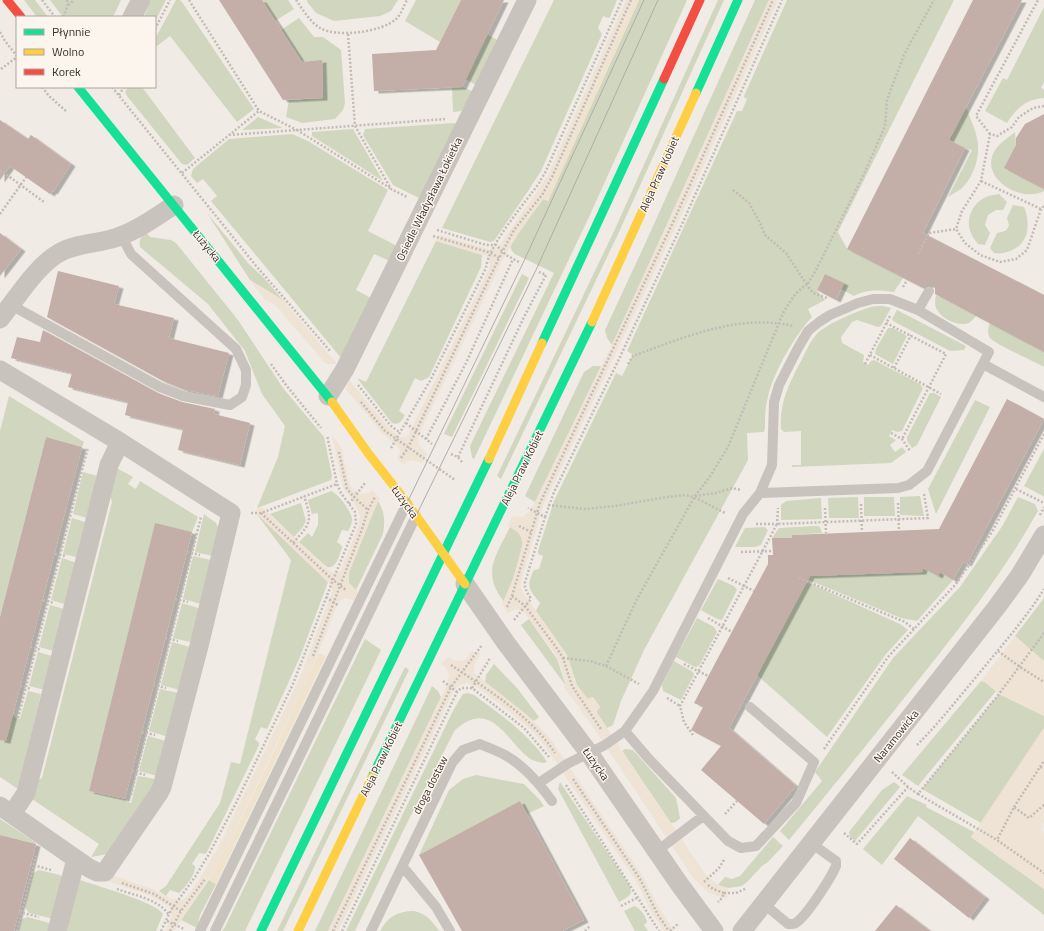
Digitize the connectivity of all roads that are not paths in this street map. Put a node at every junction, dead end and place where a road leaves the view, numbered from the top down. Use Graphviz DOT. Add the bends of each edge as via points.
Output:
graph roads {
  1 [pos="7,0"];
  2 [pos="141,0"];
  3 [pos="527,0"];
  4 [pos="700,0"];
  5 [pos="738,0"];
  6 [pos="20,16"];
  7 [pos="133,16"];
  8 [pos="80,88"];
  9 [pos="174,205"];
  10 [pos="121,235"];
  11 [pos="929,291"];
  12 [pos="918,310"];
  13 [pos="6,312"];
  14 [pos="983,364"];
  15 [pos="3,378"];
  16 [pos="328,396"];
  17 [pos="1044,397"];
  18 [pos="120,442"];
  19 [pos="760,493"];
  20 [pos="407,503"];
  21 [pos="416,516"];
  22 [pos="1044,535"];
  23 [pos="443,554"];
  24 [pos="465,584"];
  25 [pos="750,707"];
  26 [pos="625,731"];
  27 [pos="589,753"];
  28 [pos="539,783"];
  29 [pos="552,801"];
  30 [pos="6,810"];
  31 [pos="704,816"];
  32 [pos="812,843"];
  33 [pos="657,851"];
  34 [pos="76,859"];
  35 [pos="402,867"];
  36 [pos="763,903"];
  37 [pos="57,931"];
  38 [pos="200,931"];
  39 [pos="215,931"];
  40 [pos="261,931"];
  41 [pos="298,931"];
  42 [pos="371,931"];
  43 [pos="450,931"];
  44 [pos="714,931"];
  45 [pos="742,931"];
  1 -- 6 [label="street"];
  2 -- 7 [label="street"];
  3 -- 16 [label="street, Osiedle Władysława Łokietka" via="345,369"];
  4 -- 23 [label="street"];
  5 -- 24 [label="street, Aleja Praw Kobiet" via="583,342"];
  8 -- 9 [label="street, Łużycka"];
  9 -- 10 [label="street"];
  9 -- 16 [label="street, Łużycka"];
  10 -- 13 [label="street" via="60,252 42,264"];
  10 -- 13 [label="lane" via="131,254 236,349 246,370 246,385 242,397 230,405 183,396"];
  11 -- 12 [label="lane"];
  12 -- 14 [label="lane" via="989,352"];
  12 -- 19 [label="lane" via="890,299 873,299 830,315 808,331 779,385 774,402 772,465"];
  14 -- 17 [label="lane"];
  14 -- 19 [label="lane" via="927,470 909,485 861,490"];
  15 -- 18 [label="street"];
  16 -- 20 [label="street, Łużycka"];
  18 -- 30 [label="street" via="111,459 26,793"];
  18 -- 34 [label="street" via="231,513 162,787 105,872 97,872"];
  19 -- 26 [label="lane" via="743,514 653,691"];
  20 -- 21 [label="street, Łużycka"];
  20 -- 38 [label="lane"];
  21 -- 23 [label="street, Łużycka"];
  21 -- 39 [label="lane"];
  22 -- 32 [label="street, Naramowicka" via="996,608"];
  23 -- 24 [label="street, Łużycka"];
  23 -- 40 [label="street"];
  24 -- 27 [label="street, Łużycka"];
  24 -- 41 [label="street, Aleja Praw Kobiet"];
  25 -- 31 [label="lane" via="814,762 796,802 756,846 741,848 728,841"];
  26 -- 27 [label="lane"];
  26 -- 31 [label="lane"];
  27 -- 28 [label="lane"];
  27 -- 33 [label="street, Łużycka"];
  28 -- 29 [label="lane, droga dostaw"];
  28 -- 35 [label="lane, droga dostaw" via="504,754 480,744 463,750 452,764"];
  30 -- 34 [label="street"];
  31 -- 33 [label="lane"];
  32 -- 36 [label="street, Naramowicka"];
  32 -- 36 [label="lane" via="836,861 836,866 799,921 788,924"];
  33 -- 44 [label="street, Łużycka"];
  34 -- 37 [label="street"];
  35 -- 42 [label="lane, droga dostaw"];
  35 -- 43 [label="lane" via="436,906"];
  36 -- 45 [label="street, Naramowicka"];
}
